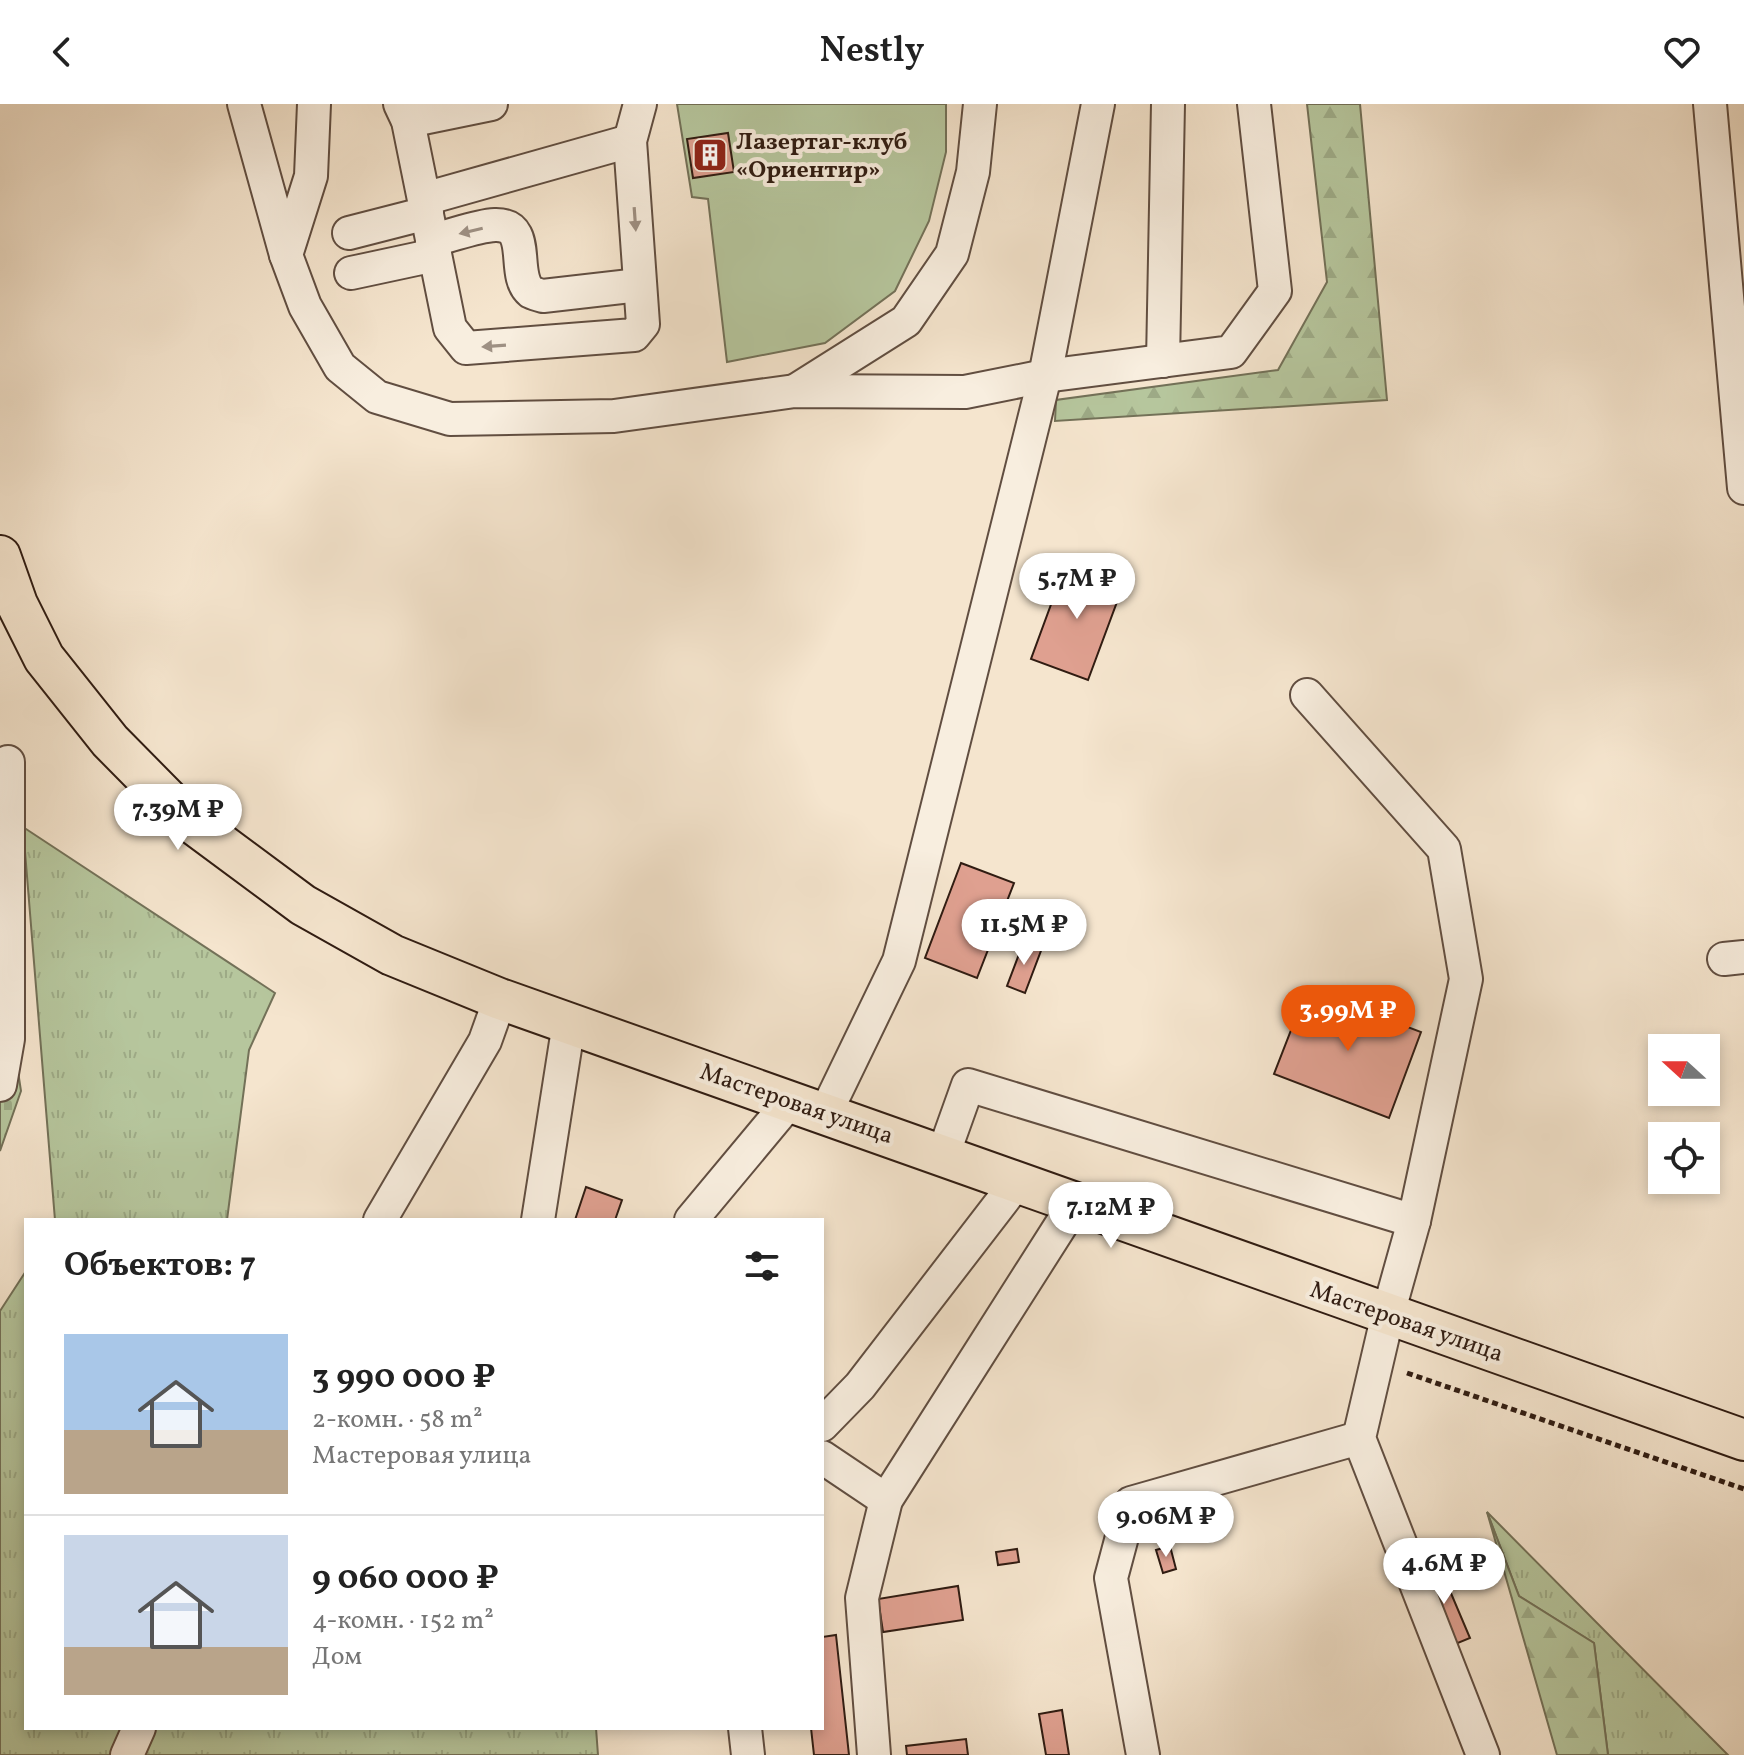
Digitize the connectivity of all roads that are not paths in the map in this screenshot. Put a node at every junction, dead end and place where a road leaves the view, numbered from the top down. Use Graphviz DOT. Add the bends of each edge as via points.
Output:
graph roads {
  1 [pos="244,104"];
  2 [pos="314,104"];
  3 [pos="491,104"];
  4 [pos="640,104"];
  5 [pos="980,104"];
  6 [pos="1098,104"];
  7 [pos="1168,104"];
  8 [pos="1254,104"];
  9 [pos="1710,104"];
  10 [pos="404,113"];
  11 [pos="630,141"];
  12 [pos="429,227"];
  13 [pos="349,233"];
  14 [pos="286,255"];
  15 [pos="351,273"];
  16 [pos="639,285"];
  17 [pos="1163,361"];
  18 [pos="1045,376"];
  19 [pos="795,391"];
  20 [pos="1744,488"];
  21 [pos="0,556"];
  22 [pos="1307,695"];
  23 [pos="8,762"];
  24 [pos="500,999"];
  25 [pos="569,1023"];
  26 [pos="0,1085"];
  27 [pos="808,1106"];
  28 [pos="943,1155"];
  29 [pos="1017,1182"];
  30 [pos="1075,1203"];
  31 [pos="381,1218"];
  32 [pos="538,1218"];
  33 [pos="693,1218"];
  34 [pos="1414,1221"];
  35 [pos="1388,1314"];
  36 [pos="824,1423"];
  37 [pos="1359,1438"];
  38 [pos="1744,1440"];
  39 [pos="824,1458"];
  40 [pos="886,1500"];
  41 [pos="138,1730"];
  42 [pos="745,1730"];
  43 [pos="127,1755"];
  44 [pos="748,1755"];
  45 [pos="874,1755"];
  46 [pos="1143,1755"];
  47 [pos="1483,1755"];
  1 -- 14 [label="street"];
  2 -- 14 [label="street" via="311,176"];
  3 -- 10 [label="street"];
  4 -- 11 [label="street"];
  5 -- 19 [label="street" via="973,172 952,254 906,321"];
  6 -- 18 [label="street"];
  7 -- 17 [label="street"];
  8 -- 17 [label="street" via="1275,291 1231,352"];
  9 -- 20 [label="street"];
  10 -- 12 [label="street"];
  11 -- 12 [label="street"];
  11 -- 16 [label="street, one-way"];
  12 -- 13 [label="street"];
  12 -- 15 [label="street"];
  16 -- 12 [label="street, one-way" via="543,296 530,291 523,279 518,239 509,228"];
  16 -- 12 [label="street, one-way" via="643,324 634,335 466,348 450,328"];
  14 -- 19 [label="street" via="305,306 340,367 377,397 450,419 614,416"];
  17 -- 18 [label="street"];
  18 -- 19 [label="street" via="965,392"];
  18 -- 27 [label="street" via="899,961"];
  21 -- 24 [label="main road, Мастеровая улица" via="44,658 110,741 187,819 303,905 392,955"];
  22 -- 34 [label="street" via="1444,849 1466,979"];
  23 -- 26 [label="street" via="8,1039"];
  24 -- 25 [label="main road, Мастеровая улица"];
  24 -- 31 [label="street" via="485,1041"];
  25 -- 27 [label="main road, Мастеровая улица"];
  25 -- 32 [label="street"];
  27 -- 28 [label="main road, Мастеровая улица"];
  27 -- 33 [label="street"];
  28 -- 29 [label="main road, Мастеровая улица"];
  28 -- 34 [label="street" via="968,1085"];
  29 -- 30 [label="main road, Мастеровая улица"];
  29 -- 36 [label="street" via="860,1386"];
  30 -- 35 [label="main road, Мастеровая улица"];
  30 -- 40 [label="street"];
  34 -- 35 [label="street"];
  35 -- 37 [label="street"];
  35 -- 38 [label="main road, Мастеровая улица"];
  37 -- 46 [label="street" via="1131,1503 1111,1578"];
  37 -- 47 [label="street"];
  39 -- 40 [label="street"];
  40 -- 45 [label="street" via="862,1598"];
  41 -- 43 [label="street"];
  42 -- 44 [label="street"];
}
